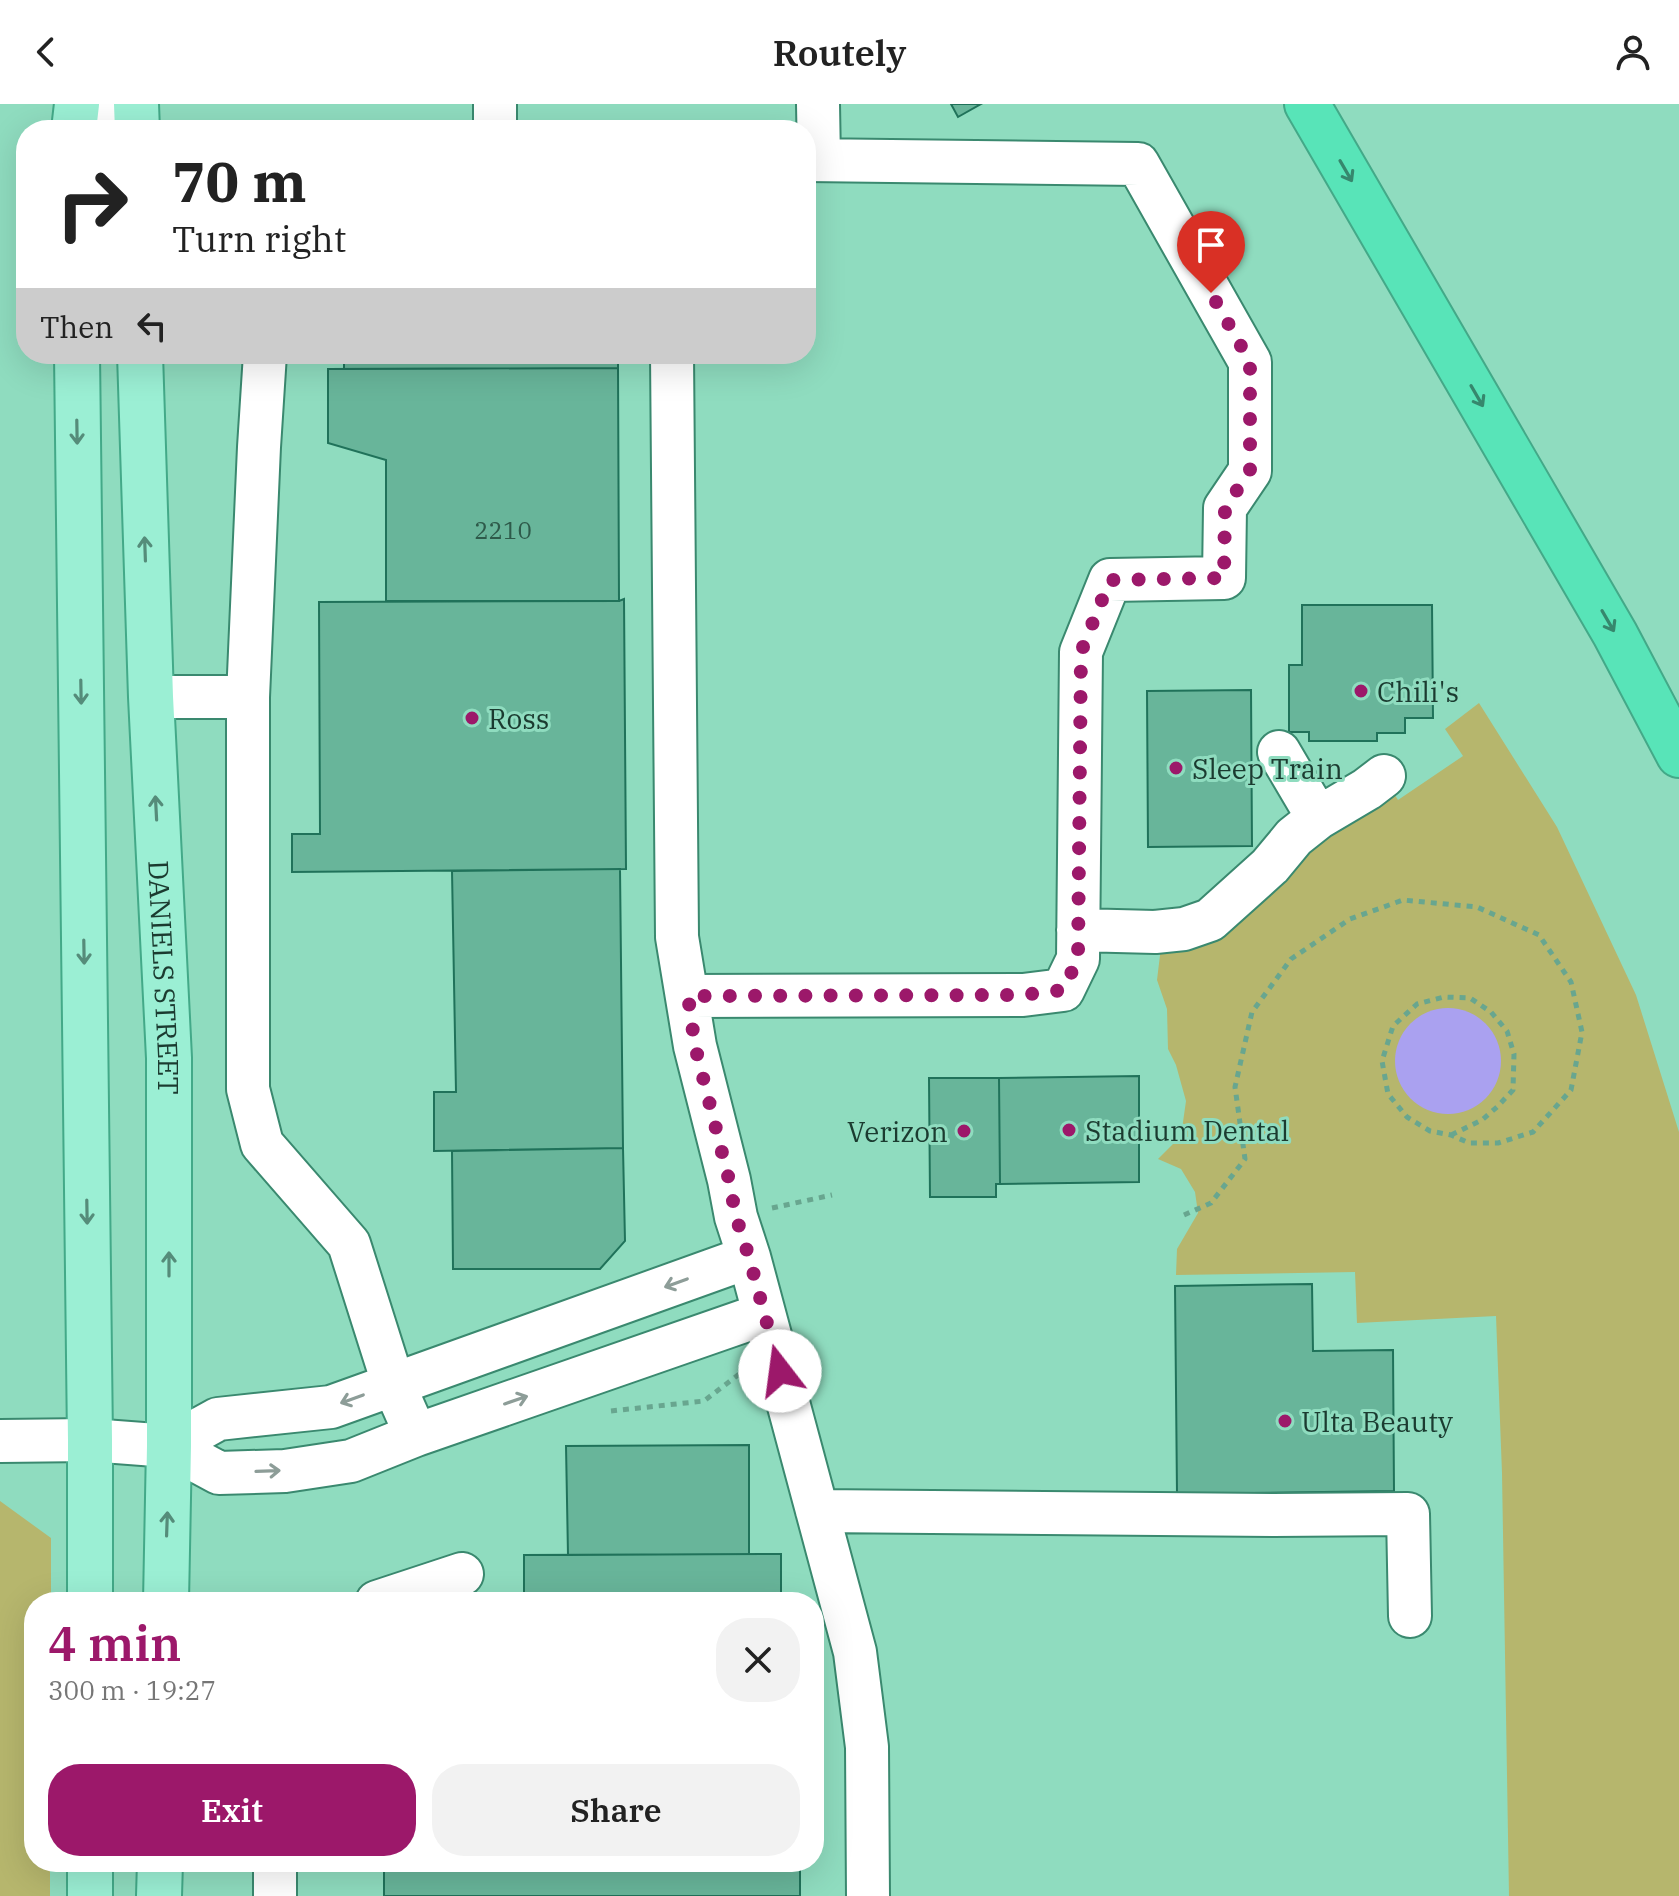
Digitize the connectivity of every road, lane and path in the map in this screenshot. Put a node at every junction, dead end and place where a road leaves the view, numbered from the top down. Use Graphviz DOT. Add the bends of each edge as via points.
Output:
graph roads {
  1 [pos="1307,104"];
  2 [pos="816,160"];
  3 [pos="77,364"];
  4 [pos="140,364"];
  5 [pos="264,364"];
  6 [pos="672,364"];
  7 [pos="151,697"];
  8 [pos="248,697"];
  9 [pos="1279,752"];
  10 [pos="1679,755"];
  11 [pos="1384,776"];
  12 [pos="1318,818"];
  13 [pos="1078,930"];
  14 [pos="688,996"];
  15 [pos="1451,1135"];
  16 [pos="832,1195"];
  17 [pos="1184,1215"];
  18 [pos="736,1217"];
  19 [pos="749,1257"];
  20 [pos="764,1314"];
  21 [pos="393,1383"];
  22 [pos="744,1386"];
  23 [pos="598,1413"];
  24 [pos="416,1435"];
  25 [pos="90,1440"];
  26 [pos="0,1441"];
  27 [pos="169,1446"];
  28 [pos="817,1511"];
  29 [pos="462,1574"];
  30 [pos="90,1592"];
  31 [pos="166,1592"];
  32 [pos="407,1592"];
  33 [pos="1410,1616"];
  34 [pos="90,1872"];
  35 [pos="160,1872"];
  36 [pos="275,1872"];
  37 [pos="90,1896"];
  38 [pos="159,1896"];
  39 [pos="275,1896"];
  40 [pos="868,1896"];
  1 -- 10 [label="highway, one-way" via="1615,634"];
  2 -- 13 [label="street" via="1138,164 1250,362 1250,471 1225,508 1224,578 1110,580 1081,652"];
  3 -- 25 [label="main road, one-way"];
  7 -- 4 [label="main road, DANIELS STREET, one-way"];
  5 -- 8 [label="street"];
  6 -- 14 [label="street" via="677,937"];
  7 -- 8 [label="street"];
  27 -- 7 [label="main road, DANIELS STREET, one-way" via="169,1058"];
  8 -- 21 [label="street" via="248,1089 262,1144 349,1244"];
  9 -- 12 [label="street"];
  11 -- 12 [label="street"];
  12 -- 13 [label="street" via="1210,920 1155,932"];
  13 -- 14 [label="street" via="1078,959 1063,990 1023,995"];
  14 -- 18 [label="street"];
  15 -- 15 [label="path" via="1482,1120 1513,1090 1514,1054 1507,1031 1470,998 1417,1004 1393,1026 1382,1061 1388,1094 1407,1117 1430,1131"];
  15 -- 17 [label="path" via="1469,1143 1498,1143 1533,1132 1571,1090 1582,1032 1571,982 1539,935 1477,907 1403,900 1350,919 1291,959 1252,1012 1235,1087 1245,1159 1211,1203"];
  16 -- 18 [label="path"];
  18 -- 19 [label="street"];
  19 -- 20 [label="street"];
  19 -- 21 [label="street, one-way"];
  24 -- 20 [label="street, one-way"];
  20 -- 28 [label="street"];
  21 -- 24 [label="street"];
  21 -- 27 [label="street, one-way" via="331,1407 218,1419"];
  22 -- 23 [label="path" via="738,1375 704,1401"];
  27 -- 24 [label="street, one-way" via="219,1473 285,1471 351,1461"];
  25 -- 26 [label="street"];
  25 -- 27 [label="street"];
  25 -- 30 [label="main road"];
  31 -- 27 [label="main road, DANIELS STREET, one-way"];
  28 -- 33 [label="street" via="1408,1514"];
  28 -- 40 [label="street" via="855,1652 866,1735"];
  29 -- 32 [label="street"];
  34 -- 37 [label="main road"];
  35 -- 38 [label="main road"];
  36 -- 39 [label="street"];
}
